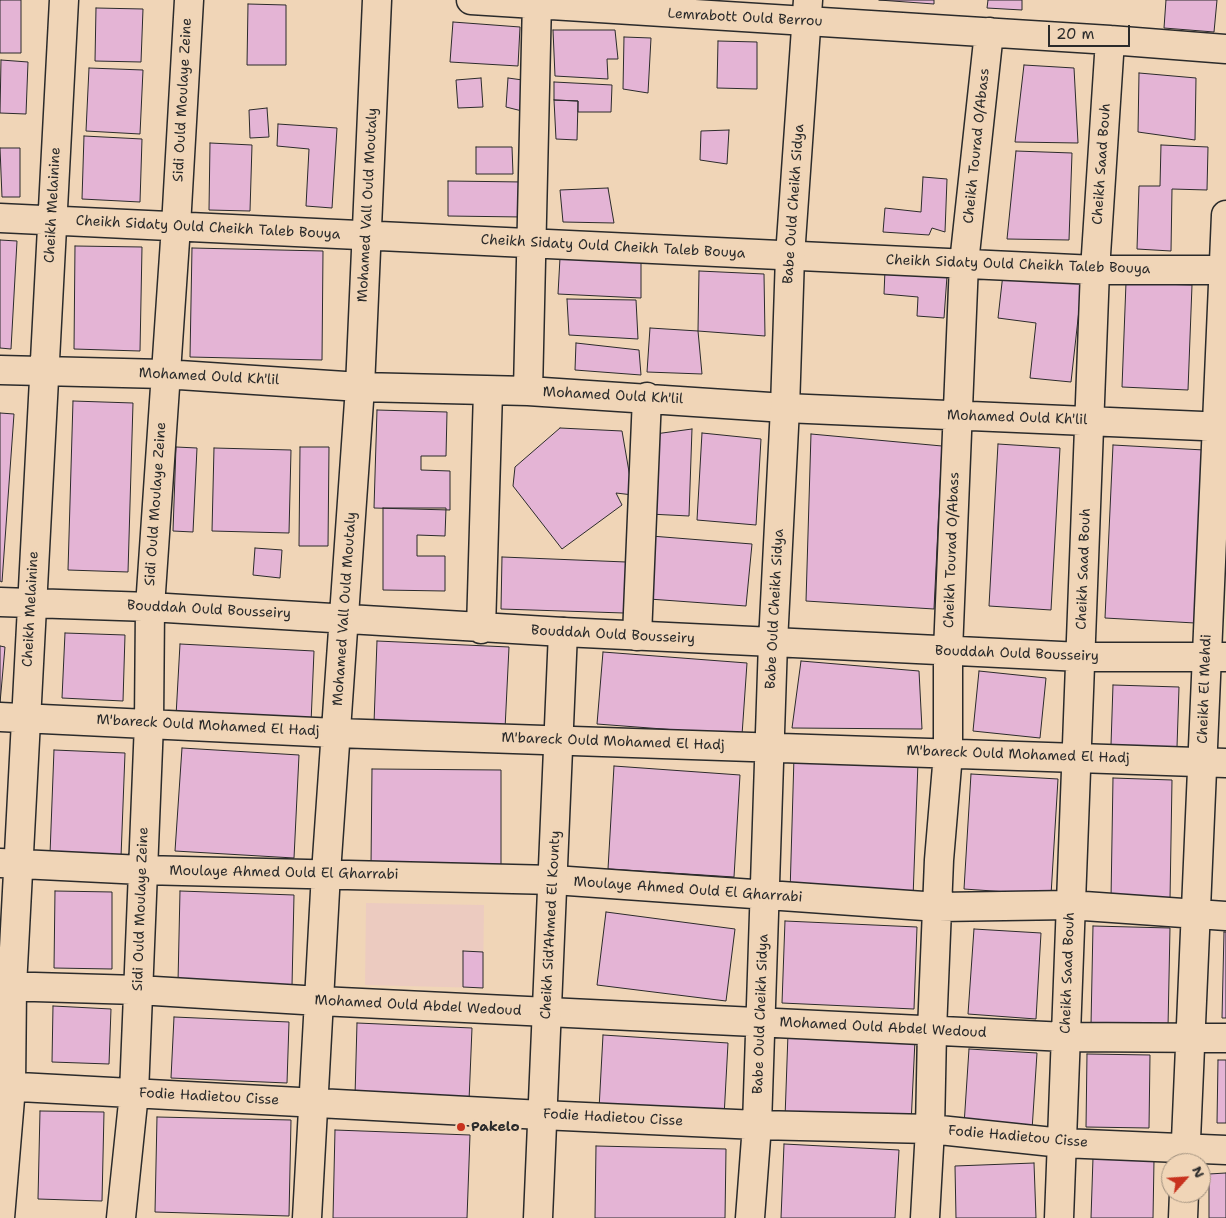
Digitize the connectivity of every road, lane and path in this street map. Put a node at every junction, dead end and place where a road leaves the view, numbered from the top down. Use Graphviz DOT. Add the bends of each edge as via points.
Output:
graph roads {
  1 [pos="64,0"];
  2 [pos="189,0"];
  3 [pos="377,0"];
  4 [pos="471,0"];
  5 [pos="538,3"];
  6 [pos="807,11"];
  7 [pos="988,32"];
  8 [pos="1110,40"];
  9 [pos="1226,49"];
  10 [pos="1226,216"];
  11 [pos="0,218"];
  12 [pos="53,221"];
  13 [pos="176,226"];
  14 [pos="366,235"];
  15 [pos="533,243"];
  16 [pos="790,256"];
  17 [pos="964,263"];
  18 [pos="1096,270"];
  19 [pos="1224,270"];
  20 [pos="0,370"];
  21 [pos="43,371"];
  22 [pos="164,374"];
  23 [pos="360,386"];
  24 [pos="488,391"];
  25 [pos="528,391"];
  26 [pos="646,397"];
  27 [pos="785,408"];
  28 [pos="958,416"];
  29 [pos="1090,421"];
  30 [pos="1221,427"];
  31 [pos="0,602"];
  32 [pos="31,602"];
  33 [pos="150,607"];
  34 [pos="344,617"];
  35 [pos="481,628"];
  36 [pos="563,632"];
  37 [pos="637,636"];
  38 [pos="773,642"];
  39 [pos="948,651"];
  40 [pos="1081,657"];
  41 [pos="1216,657"];
  42 [pos="13,717"];
  43 [pos="148,722"];
  44 [pos="336,733"];
  45 [pos="558,740"];
  46 [pos="769,746"];
  47 [pos="948,754"];
  48 [pos="1077,756"];
  49 [pos="1214,762"];
  50 [pos="9,863"];
  51 [pos="142,870"];
  52 [pos="326,873"];
  53 [pos="554,880"];
  54 [pos="765,896"];
  55 [pos="1070,905"];
  56 [pos="938,907"];
  57 [pos="1196,916"];
  58 [pos="1226,916"];
  59 [pos="6,986"];
  60 [pos="138,990"];
  61 [pos="320,1001"];
  62 [pos="547,1012"];
  63 [pos="760,1022"];
  64 [pos="932,1031"];
  65 [pos="1191,1036"];
  66 [pos="1066,1037"];
  67 [pos="1226,1038"];
  68 [pos="6,1086"];
  69 [pos="134,1094"];
  70 [pos="314,1102"];
  71 [pos="542,1115"];
  72 [pos="757,1125"];
  73 [pos="930,1129"];
  74 [pos="1062,1143"];
  75 [pos="1226,1150"];
  76 [pos="1161,1153"];
  77 [pos="1186,1153"];
  78 [pos="1206,1153"];
  79 [pos="1184,1203"];
  80 [pos="0,1218"];
  81 [pos="121,1218"];
  82 [pos="307,1218"];
  83 [pos="538,1218"];
  84 [pos="750,1218"];
  85 [pos="924,1218"];
  86 [pos="1059,1218"];
  87 [pos="1183,1218"];
  1 -- 12 [label="street, Cheikh Melainine"];
  2 -- 13 [label="street, Sidi Ould Moulaye Zeine"];
  3 -- 14 [label="street, Mohamed Vall Ould Moutaly"];
  4 -- 5 [label="street, Lemrabott Ould Berrou"];
  5 -- 6 [label="street, Lemrabott Ould Berrou"];
  5 -- 15 [label="street"];
  6 -- 7 [label="street, Lemrabott Ould Berrou"];
  6 -- 16 [label="street, Babe Ould Cheikh Sidya"];
  7 -- 8 [label="street, Lemrabott Ould Berrou"];
  7 -- 17 [label="street, Cheikh Tourad O/Abass"];
  8 -- 9 [label="street, Lemrabott Ould Berrou"];
  8 -- 18 [label="street, Cheikh Saad Bouh"];
  10 -- 19 [label="street, Cheikh El Mehdi"];
  11 -- 12 [label="street, Cheikh Sidaty Ould Cheikh Taleb Bouya"];
  12 -- 13 [label="street, Cheikh Sidaty Ould Cheikh Taleb Bouya"];
  12 -- 21 [label="street, Cheikh Melainine"];
  13 -- 14 [label="street, Cheikh Sidaty Ould Cheikh Taleb Bouya"];
  13 -- 22 [label="street, Sidi Ould Moulaye Zeine"];
  14 -- 15 [label="street, Cheikh Sidaty Ould Cheikh Taleb Bouya"];
  14 -- 23 [label="street, Mohamed Vall Ould Moutaly"];
  15 -- 16 [label="street, Cheikh Sidaty Ould Cheikh Taleb Bouya"];
  15 -- 25 [label="street"];
  16 -- 17 [label="street, Cheikh Sidaty Ould Cheikh Taleb Bouya"];
  16 -- 27 [label="street, Babe Ould Cheikh Sidya"];
  17 -- 18 [label="street, Cheikh Sidaty Ould Cheikh Taleb Bouya"];
  17 -- 28 [label="street, Cheikh Tourad O/Abass"];
  18 -- 19 [label="street, Cheikh Sidaty Ould Cheikh Taleb Bouya"];
  18 -- 29 [label="street, Cheikh Saad Bouh"];
  19 -- 30 [label="street, Cheikh El Mehdi"];
  20 -- 21 [label="street, Mohamed Ould Kh'lil"];
  21 -- 22 [label="street, Mohamed Ould Kh'lil"];
  21 -- 32 [label="street, Cheikh Melainine"];
  22 -- 23 [label="street, Mohamed Ould Kh'lil"];
  22 -- 33 [label="street, Sidi Ould Moulaye Zeine"];
  23 -- 24 [label="street, Mohamed Ould Kh'lil"];
  23 -- 34 [label="street, Mohamed Vall Ould Moutaly"];
  24 -- 25 [label="street, Mohamed Ould Kh'lil"];
  24 -- 35 [label="street"];
  25 -- 26 [label="street, Mohamed Ould Kh'lil"];
  26 -- 27 [label="street, Mohamed Ould Kh'lil"];
  26 -- 37 [label="street"];
  27 -- 28 [label="street, Mohamed Ould Kh'lil"];
  27 -- 38 [label="street, Babe Ould Cheikh Sidya"];
  28 -- 29 [label="street, Mohamed Ould Kh'lil"];
  28 -- 39 [label="street, Cheikh Tourad O/Abass"];
  29 -- 30 [label="street, Mohamed Ould Kh'lil"];
  29 -- 40 [label="street, Cheikh Saad Bouh"];
  30 -- 41 [label="street, Cheikh El Mehdi"];
  31 -- 32 [label="street, Bouddah Ould Bousseiry"];
  32 -- 33 [label="street, Bouddah Ould Bousseiry"];
  32 -- 42 [label="street, Cheikh Melainine"];
  33 -- 34 [label="street, Bouddah Ould Bousseiry"];
  33 -- 43 [label="street, Sidi Ould Moulaye Zeine"];
  34 -- 35 [label="street, Bouddah Ould Bousseiry"];
  34 -- 44 [label="street, Mohamed Vall Ould Moutaly"];
  35 -- 36 [label="street, Bouddah Ould Bousseiry"];
  36 -- 37 [label="street, Bouddah Ould Bousseiry"];
  36 -- 45 [label="street, Cheikh Sid'Ahmed El Kounty"];
  37 -- 38 [label="street, Bouddah Ould Bousseiry"];
  38 -- 39 [label="street, Bouddah Ould Bousseiry"];
  38 -- 46 [label="street, Babe Ould Cheikh Sidya"];
  39 -- 40 [label="street, Bouddah Ould Bousseiry"];
  39 -- 47 [label="street, Cheikh Tourad O/Abass"];
  40 -- 41 [label="street, Bouddah Ould Bousseiry"];
  40 -- 48 [label="street, Cheikh Saad Bouh"];
  41 -- 49 [label="street, Cheikh El Mehdi"];
  42 -- 43 [label="street, M'bareck Ould Mohamed El Hadj"];
  42 -- 50 [label="street, Cheikh Melainine"];
  43 -- 44 [label="street, M'bareck Ould Mohamed El Hadj"];
  43 -- 51 [label="street, Sidi Ould Moulaye Zeine"];
  44 -- 45 [label="street, M'bareck Ould Mohamed El Hadj"];
  44 -- 52 [label="street, Mohamed Vall Ould Moutaly"];
  45 -- 46 [label="street, M'bareck Ould Mohamed El Hadj"];
  45 -- 53 [label="street, Cheikh Sid'Ahmed El Kounty"];
  46 -- 47 [label="street, M'bareck Ould Mohamed El Hadj"];
  46 -- 54 [label="street, Babe Ould Cheikh Sidya"];
  47 -- 48 [label="street, M'bareck Ould Mohamed El Hadj"];
  47 -- 56 [label="street, Cheikh Tourad O/Abass"];
  48 -- 49 [label="street, M'bareck Ould Mohamed El Hadj"];
  48 -- 55 [label="street, Cheikh Saad Bouh"];
  49 -- 57 [label="street, Cheikh El Mehdi"];
  50 -- 51 [label="street, Moulaye Ahmed Ould El Gharrabi"];
  50 -- 59 [label="street, Cheikh Melainine"];
  51 -- 52 [label="street, Moulaye Ahmed Ould El Gharrabi"];
  51 -- 60 [label="street, Sidi Ould Moulaye Zeine"];
  52 -- 53 [label="street, Moulaye Ahmed Ould El Gharrabi"];
  52 -- 61 [label="street, Mohamed Vall Ould Moutaly"];
  53 -- 54 [label="street, Moulaye Ahmed Ould El Gharrabi"];
  53 -- 62 [label="street, Cheikh Sid'Ahmed El Kounty"];
  54 -- 56 [label="street, Moulaye Ahmed Ould El Gharrabi"];
  54 -- 63 [label="street, Babe Ould Cheikh Sidya"];
  55 -- 56 [label="street, Moulaye Ahmed Ould El Gharrabi"];
  55 -- 57 [label="street, Moulaye Ahmed Ould El Gharrabi"];
  55 -- 66 [label="street, Cheikh Saad Bouh"];
  56 -- 64 [label="street, Cheikh Tourad O/Abass"];
  57 -- 58 [label="street, Moulaye Ahmed Ould El Gharrabi"];
  57 -- 65 [label="street, Cheikh El Mehdi"];
  59 -- 60 [label="street, Mohamed Ould Abdel Wedoud"];
  59 -- 68 [label="street, Cheikh Melainine"];
  60 -- 61 [label="street, Mohamed Ould Abdel Wedoud"];
  60 -- 69 [label="street, Sidi Ould Moulaye Zeine"];
  61 -- 62 [label="street, Mohamed Ould Abdel Wedoud"];
  61 -- 70 [label="street, Mohamed Vall Ould Moutaly"];
  62 -- 63 [label="street, Mohamed Ould Abdel Wedoud"];
  62 -- 71 [label="street, Cheikh Sid'Ahmed El Kounty"];
  63 -- 64 [label="street, Mohamed Ould Abdel Wedoud"];
  63 -- 72 [label="street, Babe Ould Cheikh Sidya"];
  64 -- 66 [label="street, Mohamed Ould Abdel Wedoud"];
  64 -- 73 [label="street, Cheikh Tourad O/Abass"];
  65 -- 66 [label="street, Mohamed Ould Abdel Wedoud"];
  65 -- 67 [label="street, Mohamed Ould Abdel Wedoud"];
  65 -- 77 [label="street, Cheikh El Mehdi"];
  66 -- 74 [label="street, Cheikh Saad Bouh"];
  68 -- 69 [label="street, Fodie Hadietou Cisse"];
  68 -- 80 [label="street, Cheikh Melainine"];
  69 -- 70 [label="street, Fodie Hadietou Cisse"];
  69 -- 81 [label="street, Sidi Ould Moulaye Zeine"];
  70 -- 71 [label="street, Fodie Hadietou Cisse"];
  70 -- 82 [label="street, Mohamed Vall Ould Moutaly"];
  71 -- 72 [label="street, Fodie Hadietou Cisse"];
  71 -- 83 [label="street, Cheikh Sid'Ahmed El Kounty"];
  72 -- 73 [label="street, Fodie Hadietou Cisse"];
  72 -- 84 [label="street, Babe Ould Cheikh Sidya"];
  73 -- 74 [label="street, Fodie Hadietou Cisse"];
  73 -- 85 [label="street, Cheikh Tourad O/Abass"];
  74 -- 76 [label="street, Fodie Hadietou Cisse"];
  74 -- 86 [label="street, Cheikh Saad Bouh"];
  75 -- 78 [label="street, Fodie Hadietou Cisse"];
  79 -- 87 [label="street"];
}
